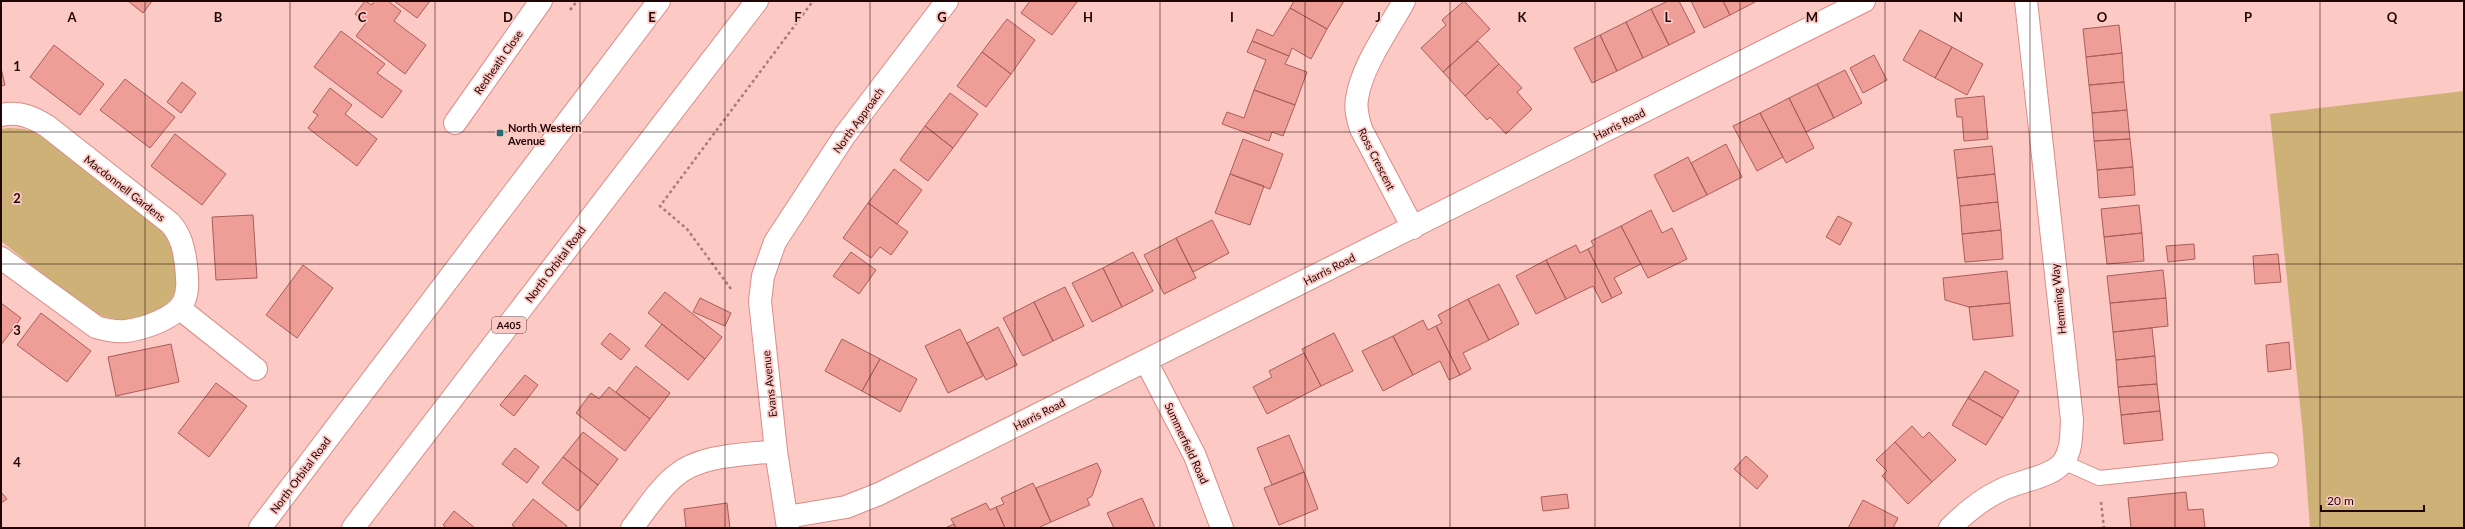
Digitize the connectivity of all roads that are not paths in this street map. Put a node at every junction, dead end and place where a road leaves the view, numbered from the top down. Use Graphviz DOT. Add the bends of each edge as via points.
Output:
graph roads {
  1 [pos="541,1"];
  2 [pos="659,1"];
  3 [pos="757,1"];
  4 [pos="947,1"];
  5 [pos="1404,1"];
  6 [pos="1864,1"];
  7 [pos="2026,1"];
  8 [pos="1,115"];
  9 [pos="454,123"];
  10 [pos="1413,228"];
  11 [pos="775,242"];
  12 [pos="1,258"];
  13 [pos="179,308"];
  14 [pos="1146,361"];
  15 [pos="256,370"];
  16 [pos="776,451"];
  17 [pos="2271,460"];
  18 [pos="2063,462"];
  19 [pos="788,522"];
  20 [pos="260,528"];
  21 [pos="353,528"];
  22 [pos="632,528"];
  23 [pos="1222,528"];
  24 [pos="1950,528"];
  1 -- 9 [label="main road, Redheath Close"];
  2 -- 20 [label="main road, North Orbital Road"];
  3 -- 21 [label="main road, North Orbital Road / A405"];
  4 -- 11 [label="main road, North Approach" via="845,135"];
  5 -- 10 [label="main road, Ross Crescent" via="1364,75 1357,98 1357,113 1361,129"];
  6 -- 10 [label="main road, Harris Road"];
  7 -- 18 [label="main road, Hemming Way" via="2072,420 2070,449"];
  8 -- 13 [label="main road, Macdonnell Gardens" via="12,113 37,120 170,223 180,234 186,263 188,283 184,302"];
  10 -- 14 [label="main road, Harris Road"];
  11 -- 16 [label="main road, Evans Avenue" via="763,276 760,300"];
  12 -- 13 [label="main road" via="96,327 111,331 127,331 174,315"];
  13 -- 15 [label="main road"];
  14 -- 19 [label="main road, Harris Road" via="879,494 846,507"];
  14 -- 23 [label="main road, Summerfield Road" via="1195,456"];
  16 -- 19 [label="main road, Evans Avenue"];
  16 -- 22 [label="main road" via="710,460 689,467 675,476"];
  17 -- 18 [label="lane" via="2099,478"];
  18 -- 24 [label="main road" via="2056,470 2021,481 1988,497"];
}
